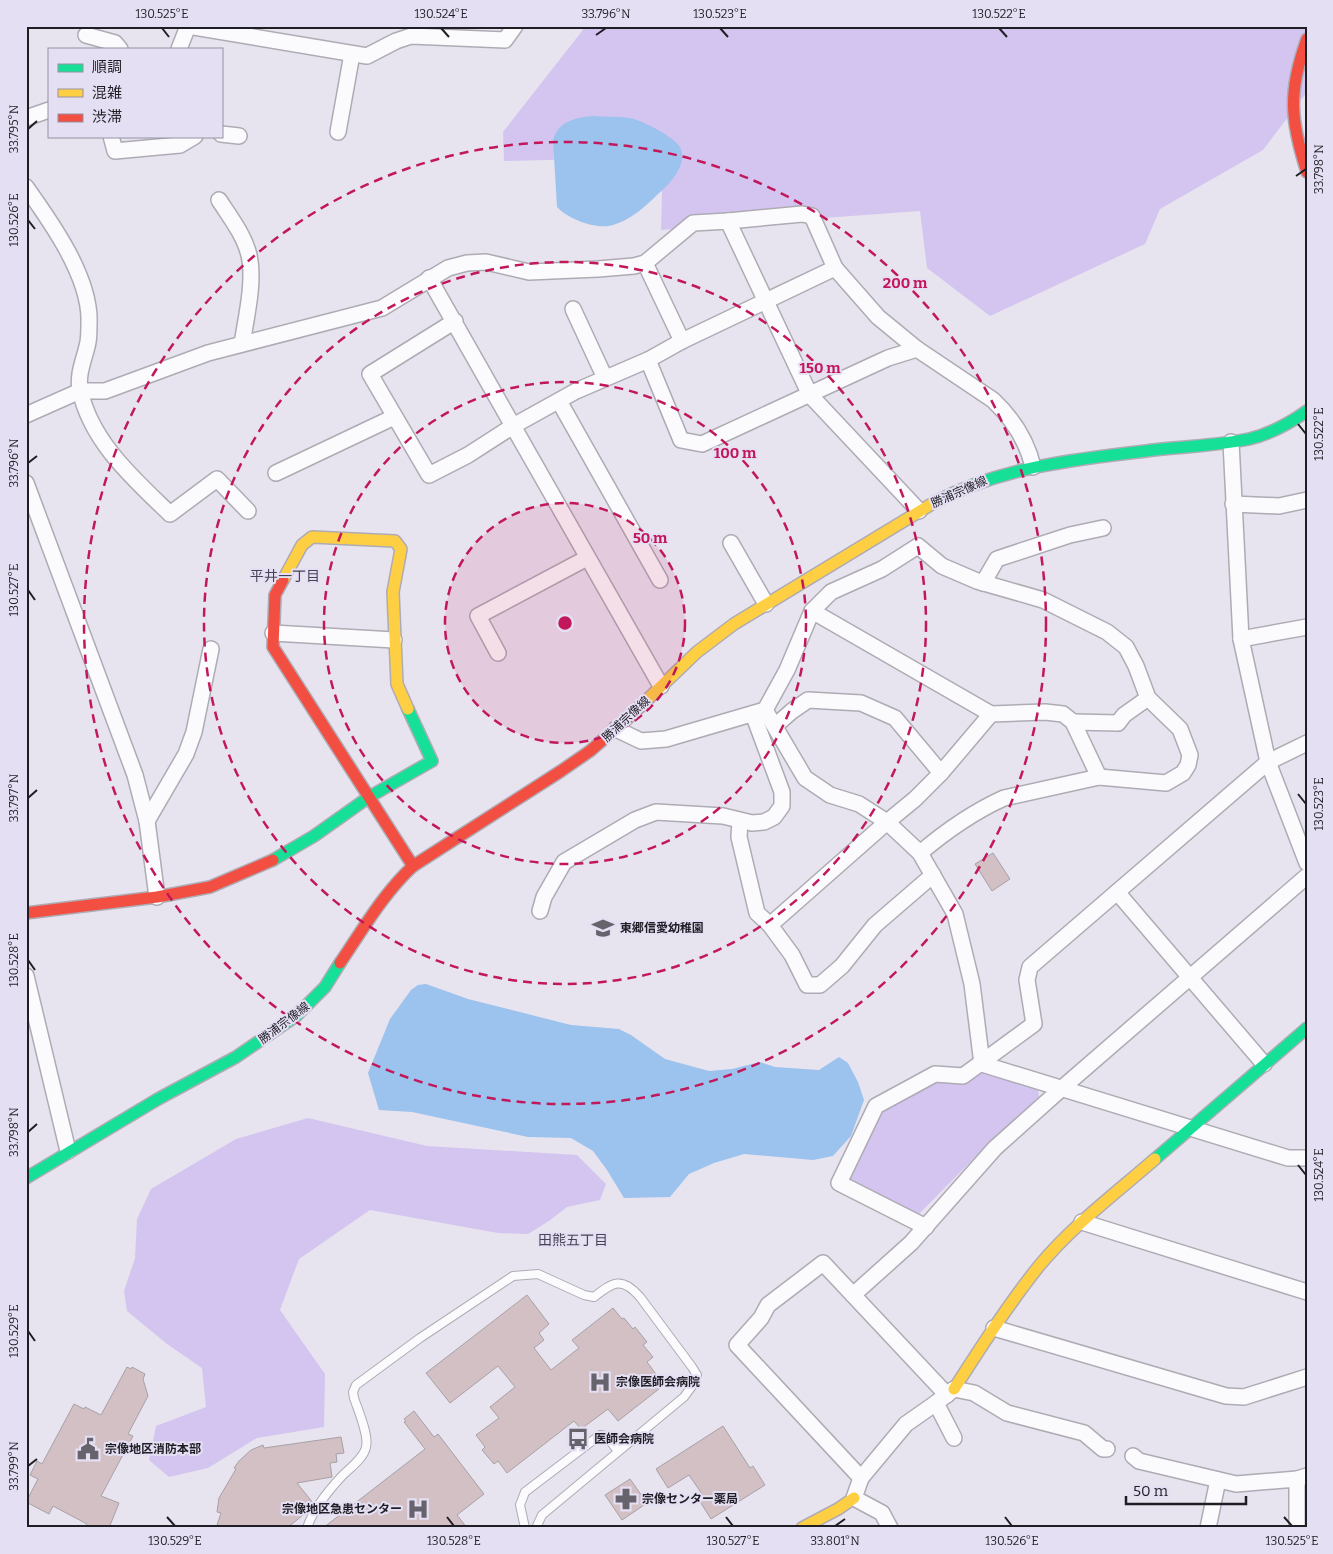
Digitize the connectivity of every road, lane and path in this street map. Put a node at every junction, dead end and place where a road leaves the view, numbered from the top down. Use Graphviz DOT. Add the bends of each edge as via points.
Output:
graph roads {
  1 [pos="188,26"];
  2 [pos="515,26"];
  3 [pos="86,35"];
  4 [pos="1307,39"];
  5 [pos="119,48"];
  6 [pos="179,48"];
  7 [pos="352,54"];
  8 [pos="48,110"];
  9 [pos="26,118"];
  10 [pos="338,132"];
  11 [pos="222,134"];
  12 [pos="240,136"];
  13 [pos="112,138"];
  14 [pos="192,138"];
  15 [pos="1307,172"];
  16 [pos="26,187"];
  17 [pos="219,200"];
  18 [pos="728,221"];
  19 [pos="645,263"];
  20 [pos="835,268"];
  21 [pos="430,278"];
  22 [pos="767,301"];
  23 [pos="573,309"];
  24 [pos="455,321"];
  25 [pos="682,341"];
  26 [pos="242,344"];
  27 [pos="917,349"];
  28 [pos="648,360"];
  29 [pos="605,378"];
  30 [pos="80,391"];
  31 [pos="810,395"];
  32 [pos="559,401"];
  33 [pos="1307,411"];
  34 [pos="26,415"];
  35 [pos="394,417"];
  36 [pos="513,426"];
  37 [pos="1231,442"];
  38 [pos="1033,467"];
  39 [pos="276,473"];
  40 [pos="26,483"];
  41 [pos="1307,500"];
  42 [pos="1233,504"];
  43 [pos="248,511"];
  44 [pos="919,511"];
  45 [pos="1103,528"];
  46 [pos="731,543"];
  47 [pos="587,558"];
  48 [pos="660,580"];
  49 [pos="984,583"];
  50 [pos="766,604"];
  51 [pos="812,610"];
  52 [pos="1307,627"];
  53 [pos="274,633"];
  54 [pos="1241,638"];
  55 [pos="394,640"];
  56 [pos="211,650"];
  57 [pos="498,653"];
  58 [pos="661,686"];
  59 [pos="1148,698"];
  60 [pos="759,712"];
  61 [pos="991,714"];
  62 [pos="1074,722"];
  63 [pos="775,726"];
  64 [pos="616,729"];
  65 [pos="1307,743"];
  66 [pos="1268,762"];
  67 [pos="941,774"];
  68 [pos="1099,777"];
  69 [pos="370,797"];
  70 [pos="147,821"];
  71 [pos="740,821"];
  72 [pos="887,822"];
  73 [pos="920,853"];
  74 [pos="1307,863"];
  75 [pos="413,866"];
  76 [pos="933,875"];
  77 [pos="1307,876"];
  78 [pos="1117,892"];
  79 [pos="157,897"];
  80 [pos="540,911"];
  81 [pos="26,913"];
  82 [pos="770,924"];
  83 [pos="26,976"];
  84 [pos="1190,977"];
  85 [pos="1307,1028"];
  86 [pos="982,1064"];
  87 [pos="1264,1064"];
  88 [pos="1061,1088"];
  89 [pos="1188,1128"];
  90 [pos="68,1151"];
  91 [pos="1307,1158"];
  92 [pos="26,1178"];
  93 [pos="1082,1222"];
  94 [pos="926,1227"];
  95 [pos="1307,1292"];
  96 [pos="854,1295"];
  97 [pos="994,1328"];
  98 [pos="1307,1377"];
  99 [pos="946,1396"];
  100 [pos="954,1438"];
  101 [pos="1107,1449"];
  102 [pos="618,1451"];
  103 [pos="1133,1456"];
  104 [pos="1302,1477"];
  105 [pos="862,1478"];
  106 [pos="1218,1480"];
  107 [pos="854,1498"];
  108 [pos="307,1528"];
  109 [pos="525,1528"];
  110 [pos="536,1528"];
  111 [pos="802,1528"];
  112 [pos="890,1528"];
  113 [pos="1208,1528"];
  114 [pos="1297,1528"];
  1 -- 6 [label="street"];
  1 -- 7 [label="street"];
  2 -- 7 [label="street" via="505,40 411,36 367,56"];
  3 -- 5 [label="street" via="115,43"];
  4 -- 15 [label="street" via="1297,63 1292,106 1293,125"];
  7 -- 10 [label="street"];
  8 -- 9 [label="street"];
  11 -- 12 [label="street"];
  13 -- 14 [label="street" via="115,151 180,145"];
  16 -- 30 [label="street" via="53,226 84,291 90,314 88,340 79,375"];
  17 -- 26 [label="street" via="235,224 249,256 250,295"];
  18 -- 19 [label="street" via="693,223"];
  18 -- 20 [label="street" via="802,214 812,216"];
  18 -- 22 [label="street"];
  19 -- 21 [label="street" via="529,272 486,262 466,263"];
  19 -- 25 [label="street"];
  20 -- 22 [label="street"];
  20 -- 27 [label="street" via="878,317"];
  21 -- 24 [label="street"];
  21 -- 26 [label="street" via="382,308"];
  22 -- 25 [label="street"];
  22 -- 31 [label="street"];
  23 -- 29 [label="street"];
  24 -- 35 [label="street" via="370,374"];
  24 -- 36 [label="street"];
  25 -- 28 [label="street"];
  26 -- 30 [label="street" via="208,353 106,391"];
  27 -- 31 [label="street" via="888,358"];
  27 -- 38 [label="street" via="1004,410 1018,430"];
  28 -- 29 [label="street"];
  28 -- 31 [label="street" via="681,440 702,444"];
  29 -- 32 [label="street"];
  30 -- 34 [label="street"];
  30 -- 43 [label="street" via="93,425 106,447 170,514 216,479"];
  31 -- 44 [label="street"];
  32 -- 36 [label="street"];
  32 -- 48 [label="street"];
  33 -- 37 [label="street, 勝浦宗像線" via="1272,432"];
  35 -- 36 [label="street" via="429,475"];
  35 -- 39 [label="street"];
  36 -- 47 [label="street"];
  37 -- 38 [label="street, 勝浦宗像線"];
  37 -- 42 [label="street"];
  38 -- 44 [label="street, 勝浦宗像線" via="954,492"];
  40 -- 70 [label="street" via="136,775"];
  41 -- 42 [label="street" via="1279,506"];
  42 -- 54 [label="street"];
  44 -- 50 [label="street, 勝浦宗像線"];
  45 -- 49 [label="street" via="1070,535 997,559"];
  46 -- 50 [label="street"];
  47 -- 57 [label="street" via="478,616"];
  47 -- 58 [label="street"];
  49 -- 51 [label="street" via="942,566 918,546 882,569 830,592"];
  49 -- 59 [label="street" via="1043,600 1107,632 1126,647"];
  50 -- 58 [label="street, 勝浦宗像線" via="697,652"];
  51 -- 60 [label="street" via="787,670"];
  51 -- 61 [label="street"];
  52 -- 54 [label="street"];
  53 -- 55 [label="street"];
  53 -- 55 [label="street" via="274,595 302,545 312,537 395,541 401,549 393,592"];
  53 -- 69 [label="street" via="273,647"];
  54 -- 66 [label="street"];
  55 -- 69 [label="street" via="397,684 432,761"];
  56 -- 70 [label="street" via="194,732 186,754"];
  58 -- 64 [label="street, 勝浦宗像線"];
  59 -- 62 [label="street" via="1118,723"];
  59 -- 68 [label="street" via="1180,730 1190,755 1188,765 1183,773 1166,783"];
  60 -- 63 [label="street"];
  60 -- 64 [label="street" via="666,739 641,741"];
  60 -- 71 [label="street" via="782,792 782,806 774,817 764,822"];
  61 -- 62 [label="street" via="1045,712 1063,714"];
  61 -- 67 [label="street"];
  62 -- 68 [label="street"];
  63 -- 67 [label="street" via="808,700 862,703 895,718"];
  63 -- 72 [label="street" via="805,778 830,795 859,804"];
  64 -- 75 [label="street, 勝浦宗像線" via="561,771"];
  65 -- 66 [label="street"];
  66 -- 74 [label="street"];
  66 -- 78 [label="street"];
  67 -- 72 [label="street"];
  68 -- 73 [label="street" via="1004,798 947,830"];
  69 -- 75 [label="street"];
  69 -- 79 [label="street" via="277,858 210,887"];
  70 -- 79 [label="street"];
  71 -- 80 [label="street" via="723,816 656,812 645,815 564,862 544,897"];
  71 -- 82 [label="street" via="739,837 757,914"];
  72 -- 73 [label="street"];
  72 -- 82 [label="street"];
  73 -- 76 [label="street"];
  75 -- 90 [label="street, 勝浦宗像線" via="378,905 325,987 296,1016 236,1057"];
  76 -- 82 [label="street" via="874,925 842,966 820,985 807,985 792,955"];
  76 -- 86 [label="street" via="955,914 962,939 972,984"];
  77 -- 84 [label="street"];
  78 -- 84 [label="street"];
  78 -- 86 [label="street" via="1030,967 1027,980 1034,1024"];
  79 -- 81 [label="street"];
  83 -- 90 [label="street"];
  84 -- 87 [label="street"];
  84 -- 88 [label="street"];
  85 -- 87 [label="street"];
  86 -- 88 [label="street"];
  86 -- 94 [label="street" via="964,1076 935,1074 876,1106 839,1183"];
  87 -- 89 [label="street"];
  88 -- 89 [label="street"];
  88 -- 94 [label="street" via="995,1148"];
  89 -- 91 [label="street" via="1288,1158"];
  89 -- 93 [label="street"];
  90 -- 92 [label="street, 勝浦宗像線"];
  93 -- 95 [label="street"];
  93 -- 97 [label="street" via="1040,1265"];
  94 -- 96 [label="street"];
  96 -- 99 [label="street"];
  96 -- 105 [label="street" via="823,1263 768,1305 737,1345"];
  97 -- 98 [label="street" via="1226,1396 1244,1397"];
  97 -- 99 [label="street"];
  99 -- 100 [label="street"];
  99 -- 101 [label="street" via="974,1393 1007,1413 1084,1433"];
  99 -- 105 [label="street" via="906,1424"];
  102 -- 108 [label="lane" via="684,1397 697,1375 628,1285 616,1282 594,1296 584,1296 538,1274 514,1276 420,1338 356,1386 354,1398 366,1447 314,1511"];
  102 -- 109 [label="lane" via="606,1436 600,1435 525,1492 520,1505"];
  102 -- 110 [label="lane" via="542,1515"];
  103 -- 106 [label="street" via="1139,1462"];
  104 -- 106 [label="street" via="1236,1484"];
  104 -- 114 [label="street"];
  105 -- 107 [label="street"];
  106 -- 113 [label="street"];
  107 -- 111 [label="street"];
  107 -- 112 [label="street" via="882,1513"];
}
